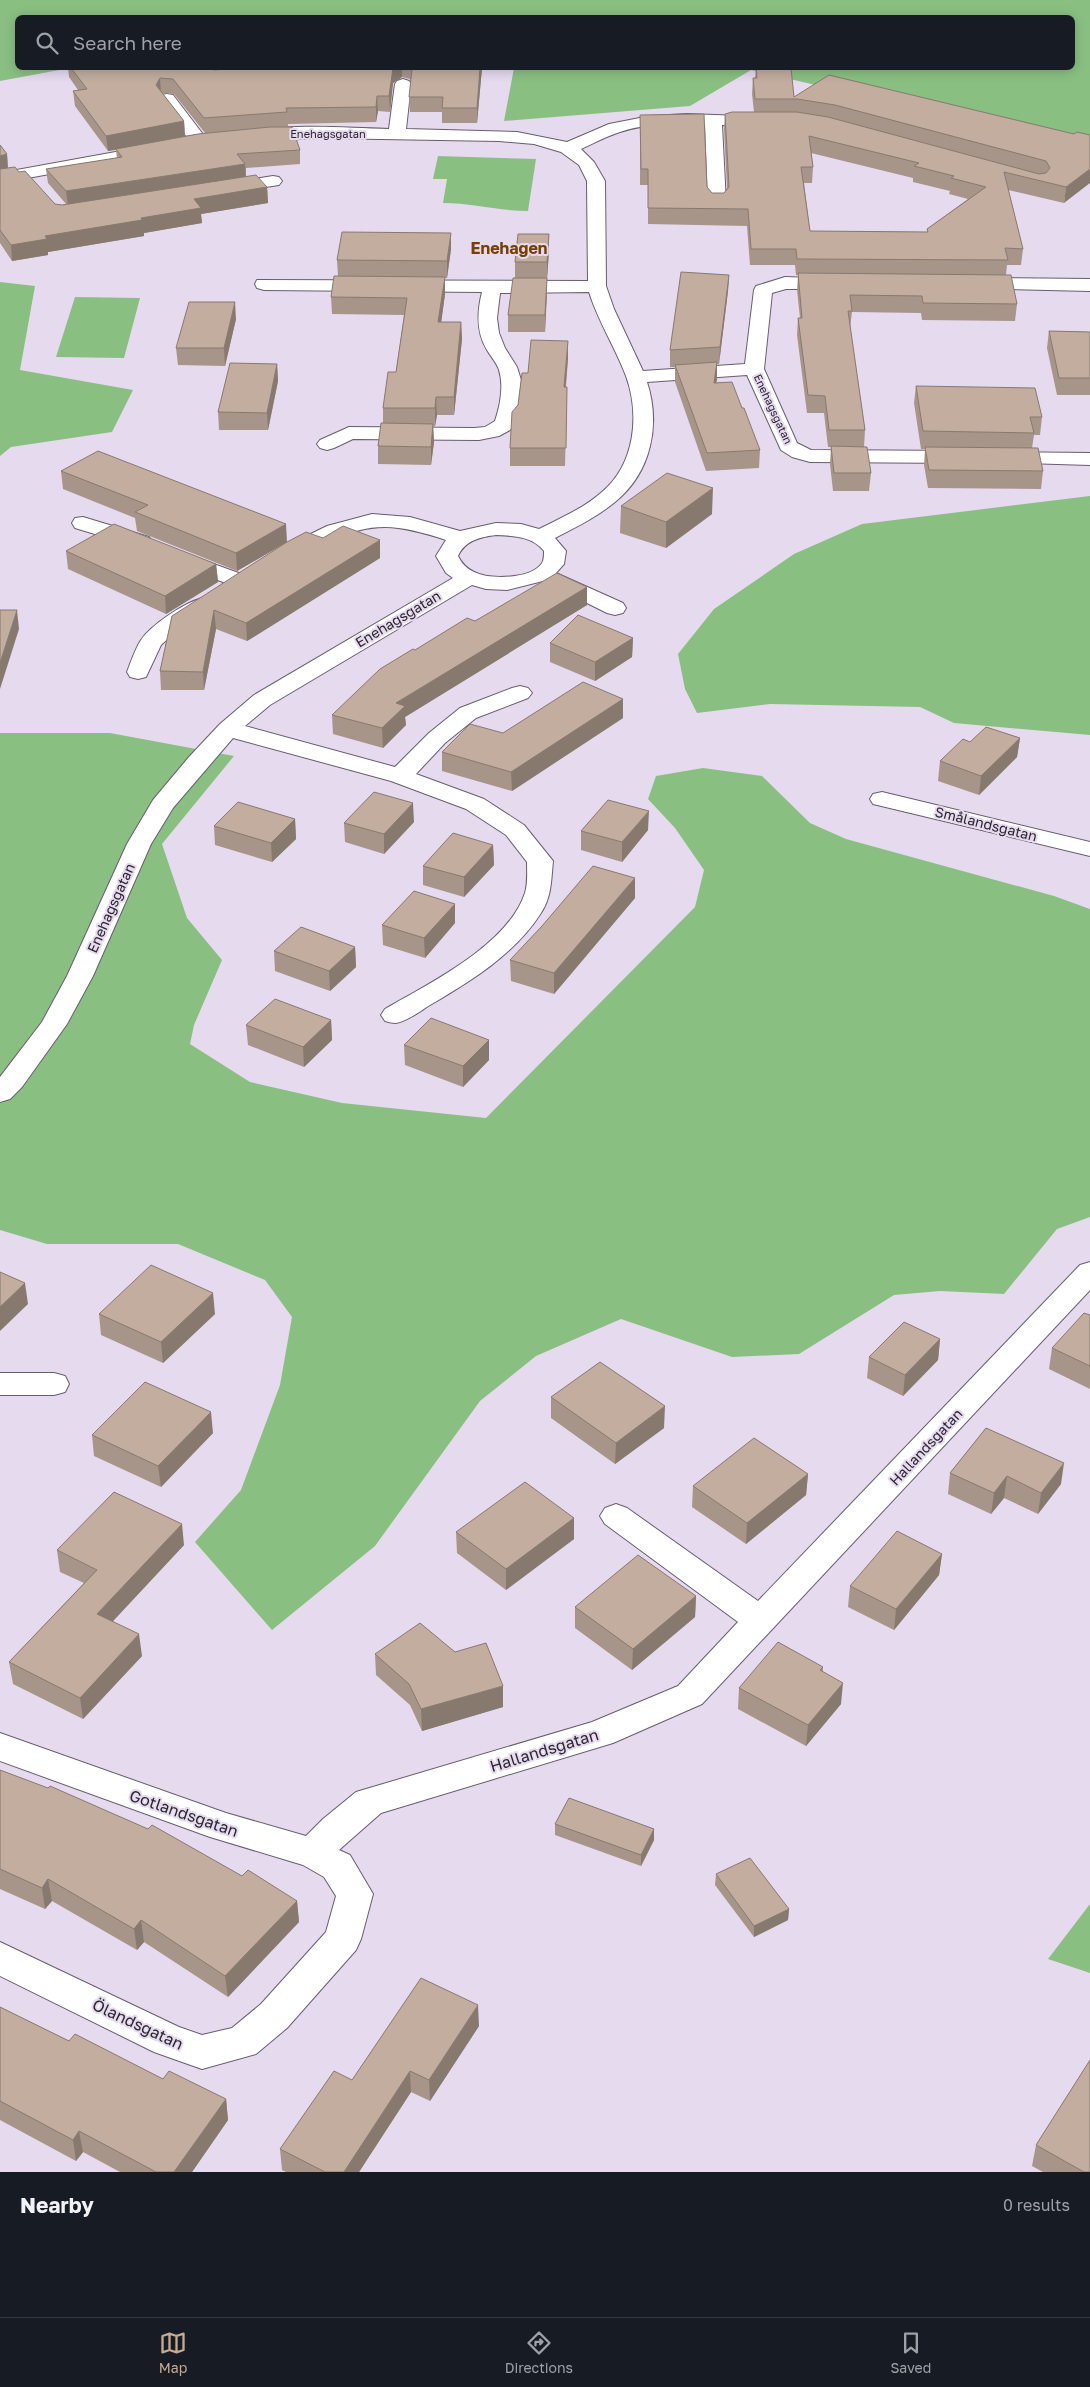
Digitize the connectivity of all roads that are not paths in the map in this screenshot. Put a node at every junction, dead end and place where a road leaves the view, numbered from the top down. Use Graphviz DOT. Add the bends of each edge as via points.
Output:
graph roads {
  1 [pos="403,84"];
  2 [pos="167,99"];
  3 [pos="713,121"];
  4 [pos="778,121"];
  5 [pos="397,134"];
  6 [pos="244,137"];
  7 [pos="568,148"];
  8 [pos="0,178"];
  9 [pos="273,181"];
  10 [pos="206,192"];
  11 [pos="717,202"];
  12 [pos="854,283"];
  13 [pos="264,284"];
  14 [pos="962,284"];
  15 [pos="1090,285"];
  16 [pos="598,286"];
  17 [pos="492,287"];
  18 [pos="754,369"];
  19 [pos="636,376"];
  20 [pos="327,444"];
  21 [pos="1090,458"];
  22 [pos="83,523"];
  23 [pos="540,537"];
  24 [pos="462,538"];
  25 [pos="255,572"];
  26 [pos="541,574"];
  27 [pos="469,578"];
  28 [pos="615,608"];
  29 [pos="138,672"];
  30 [pos="520,693"];
  31 [pos="228,729"];
  32 [pos="400,776"];
  33 [pos="882,799"];
  34 [pos="1090,849"];
  35 [pos="394,1015"];
  36 [pos="0,1093"];
  37 [pos="1090,1272"];
  38 [pos="0,1384"];
  39 [pos="54,1384"];
  40 [pos="616,1516"];
  41 [pos="761,1622"];
  42 [pos="0,1747"];
  43 [pos="313,1853"];
  44 [pos="355,1894"];
  45 [pos="0,1958"];
  1 -- 5 [label="street"];
  2 -- 8 [label="street" via="208,140 33,181"];
  3 -- 4 [label="street"];
  3 -- 7 [label="street" via="639,123 615,128"];
  3 -- 11 [label="street"];
  5 -- 6 [label="street, Enehagsgatan" via="319,133"];
  5 -- 7 [label="street, Enehagsgatan" via="504,136"];
  7 -- 16 [label="street, Enehagsgatan" via="591,167 596,181"];
  9 -- 10 [label="street"];
  12 -- 18 [label="street, Enehagsgatan" via="785,283 763,290"];
  13 -- 17 [label="street"];
  14 -- 15 [label="street"];
  16 -- 17 [label="street"];
  16 -- 19 [label="street, Enehagsgatan" via="601,302"];
  17 -- 20 [label="street" via="486,315 488,331 511,377 506,422 501,427 491,433 474,434 348,434"];
  18 -- 19 [label="street, Enehagsgatan"];
  18 -- 21 [label="street, Enehagsgatan" via="788,446 810,456"];
  19 -- 23 [label="street, Enehagsgatan" via="642,394 644,424 640,450 631,472 610,496"];
  22 -- 25 [label="street" via="162,551"];
  23 -- 24 [label="street" via="515,530 496,530"];
  23 -- 26 [label="street" via="553,547 556,555 551,568"];
  24 -- 25 [label="street" via="412,522 377,518 342,526"];
  24 -- 27 [label="street" via="451,546 447,556 455,570"];
  25 -- 29 [label="street" via="167,627 151,642"];
  26 -- 27 [label="street" via="506,583"];
  26 -- 28 [label="street"];
  27 -- 31 [label="street, Enehagsgatan" via="262,700"];
  30 -- 32 [label="street" via="468,713 437,738"];
  31 -- 32 [label="street"];
  31 -- 36 [label="street, Enehagsgatan" via="162,805 139,844 80,976 54,1024"];
  32 -- 35 [label="street" via="475,804 515,830 540,861 538,892 523,924 459,974"];
  33 -- 34 [label="street, Smålandsgatan"];
  37 -- 41 [label="street, Hallandsgatan"];
  38 -- 39 [label="street"];
  40 -- 41 [label="street"];
  41 -- 43 [label="street, Hallandsgatan" via="690,1695 601,1733 369,1802"];
  42 -- 43 [label="street, Gotlandsgatan" via="223,1827"];
  43 -- 44 [label="street, Gotlandsgatan" via="337,1866"];
  44 -- 45 [label="street, Ölandsgatan" via="342,1939 274,2016 243,2042 202,2052 167,2040"];
}
